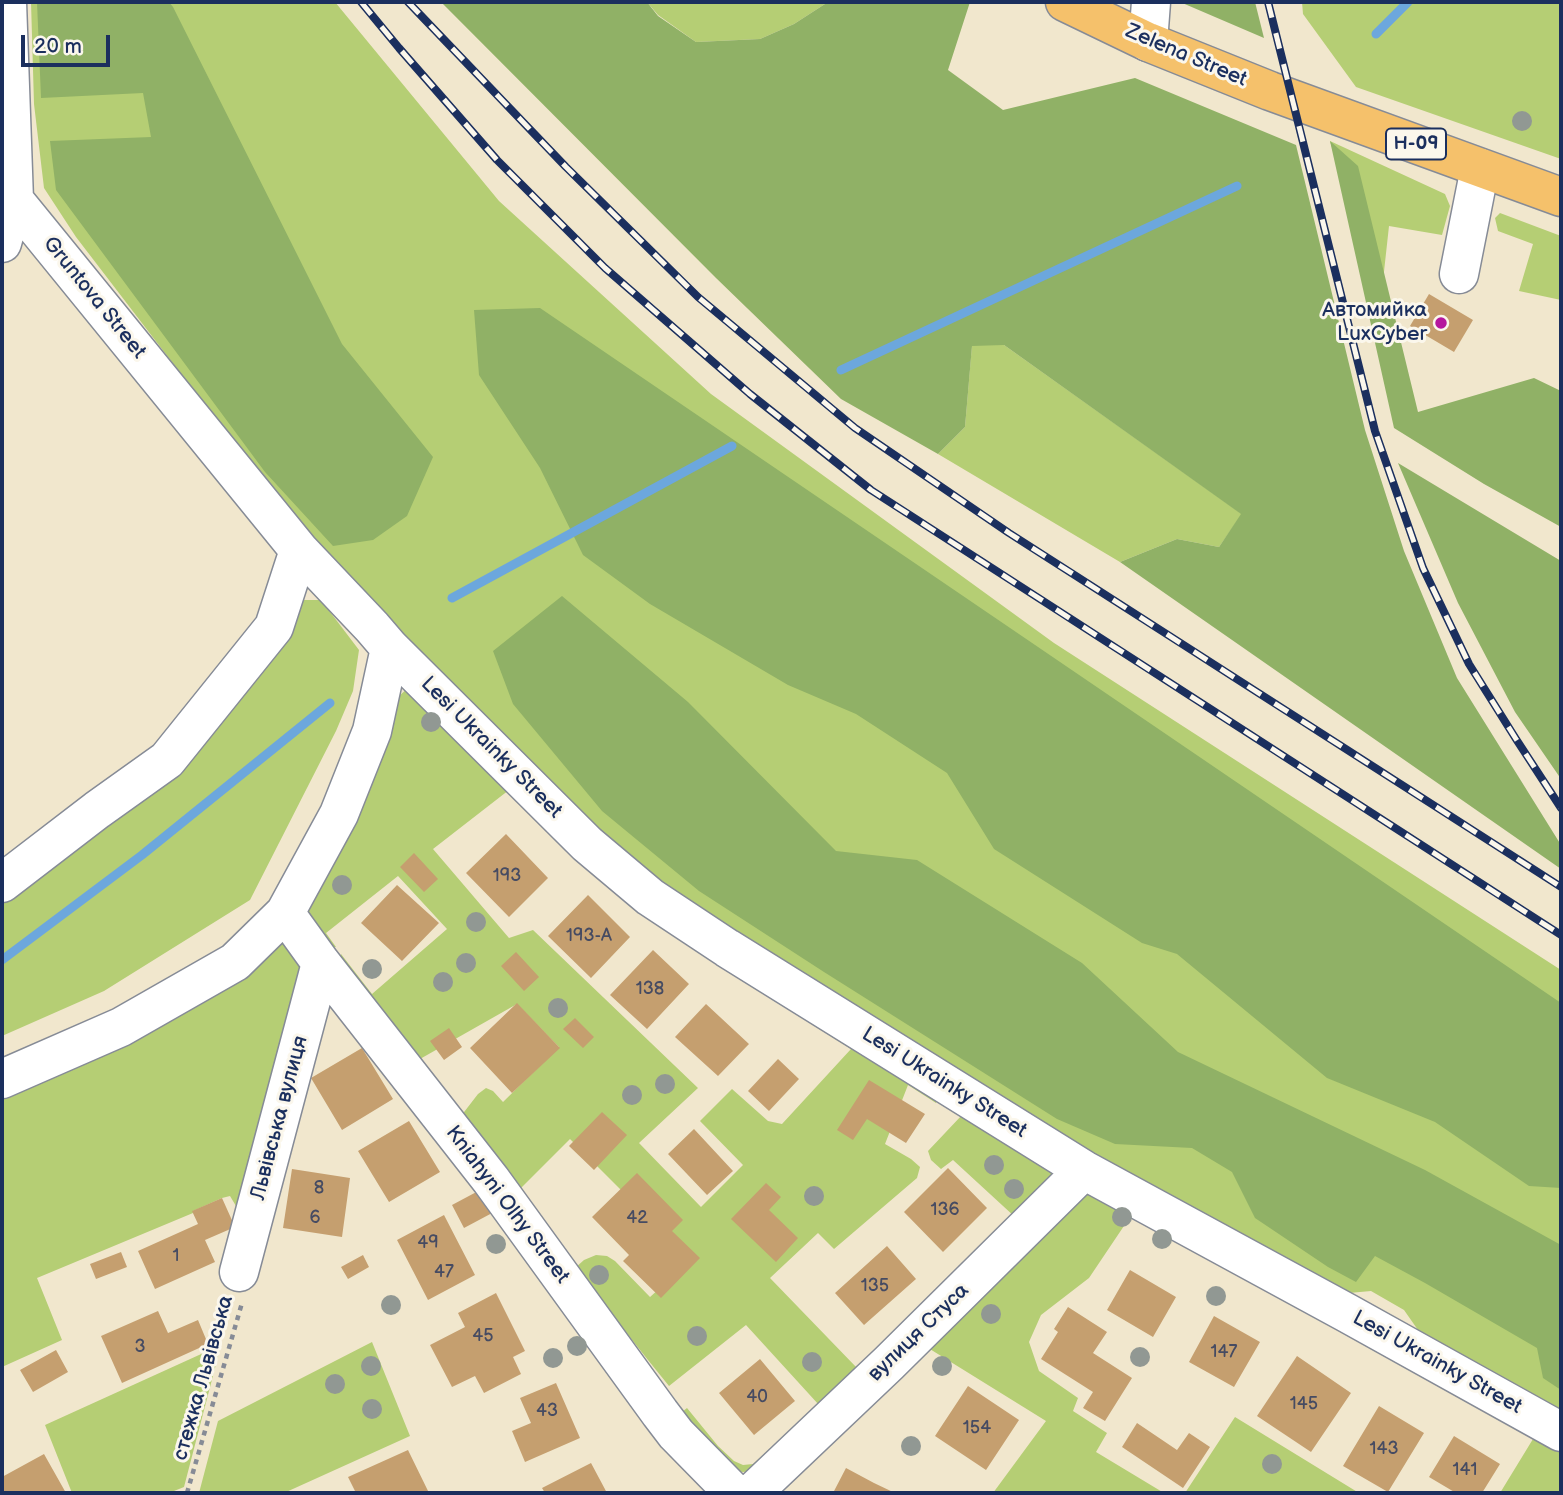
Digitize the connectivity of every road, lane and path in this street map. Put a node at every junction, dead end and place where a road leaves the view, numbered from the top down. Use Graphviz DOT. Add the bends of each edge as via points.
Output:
graph roads {
  1 [pos="7,2"];
  2 [pos="1065,2"];
  3 [pos="1151,2"];
  4 [pos="1148,42"];
  5 [pos="1480,168"];
  6 [pos="1561,197"];
  7 [pos="14,200"];
  8 [pos="2,243"];
  9 [pos="1459,274"];
  10 [pos="299,550"];
  11 [pos="390,648"];
  12 [pos="2,883"];
  13 [pos="285,913"];
  14 [pos="321,963"];
  15 [pos="2,1079"];
  16 [pos="1084,1170"];
  17 [pos="239,1272"];
  18 [pos="1561,1432"];
  19 [pos="187,1493"];
  20 [pos="734,1493"];
  21 [pos="752,1493"];
  1 -- 7 [label="street"];
  2 -- 4 [label="main road, Zelena Street"];
  3 -- 4 [label="street"];
  4 -- 5 [label="main road, Zelena Street / Н-09"];
  5 -- 6 [label="main road, Н-09"];
  5 -- 9 [label="street"];
  7 -- 8 [label="street"];
  7 -- 10 [label="street, Gruntova Street"];
  10 -- 11 [label="street, Gruntova Street"];
  10 -- 12 [label="street" via="274,627 167,761"];
  11 -- 13 [label="street" via="372,731 344,802"];
  11 -- 16 [label="street, Lesi Ukrainky Street" via="587,844 650,897"];
  13 -- 14 [label="street, Kniahyni Olhy Street"];
  13 -- 15 [label="street" via="235,962 121,1027"];
  14 -- 17 [label="street, Львівська вулиця"];
  14 -- 20 [label="street, Kniahyni Olhy Street" via="491,1180 676,1434"];
  16 -- 18 [label="street, Lesi Ukrainky Street"];
  16 -- 21 [label="street, вулиця Стуса"];
  17 -- 19 [label="path, стежка Львівська" via="246,1289"];
}
